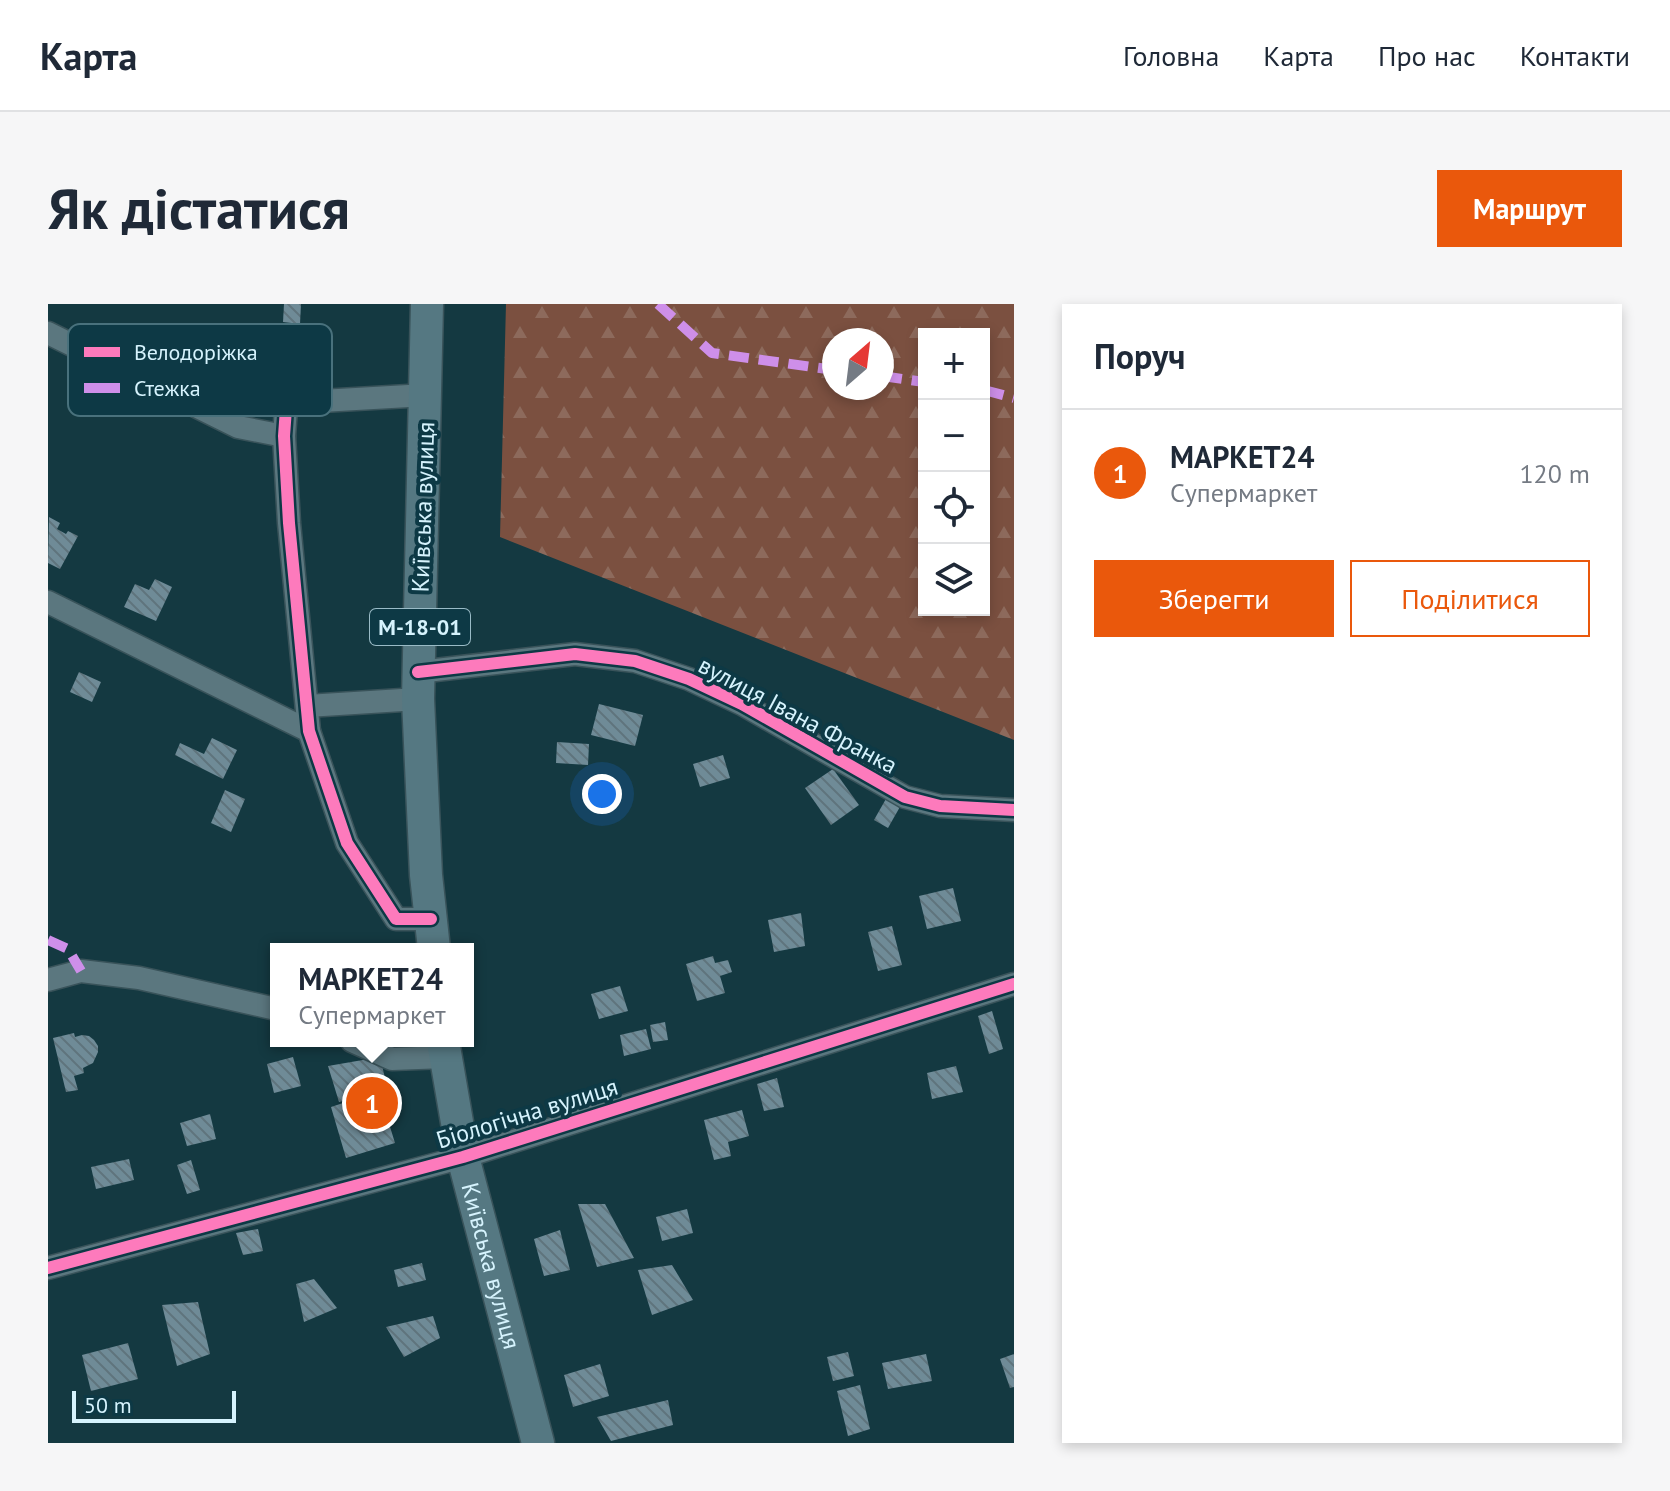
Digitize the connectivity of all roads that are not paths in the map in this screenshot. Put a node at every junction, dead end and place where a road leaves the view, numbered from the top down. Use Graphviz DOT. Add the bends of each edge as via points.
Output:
graph roads {
  1 [pos="427,304"];
  2 [pos="48,333"];
  3 [pos="68,343"];
  4 [pos="426,395"];
  5 [pos="332,400"];
  6 [pos="216,416"];
  7 [pos="285,416"];
  8 [pos="284,436"];
  9 [pos="48,602"];
  10 [pos="418,686"];
  11 [pos="307,706"];
  12 [pos="309,731"];
  13 [pos="1014,810"];
  14 [pos="432,934"];
  15 [pos="48,980"];
  16 [pos="1014,984"];
  17 [pos="270,1008"];
  18 [pos="365,1047"];
  19 [pos="444,1049"];
  20 [pos="463,1157"];
  21 [pos="48,1268"];
  22 [pos="538,1443"];
  1 -- 4 [label="highway, Київська вулиця / М-18-01"];
  2 -- 3 [label="street"];
  4 -- 5 [label="street"];
  4 -- 10 [label="highway, Київська вулиця / М-18-01"];
  6 -- 8 [label="street" via="238,427"];
  7 -- 8 [label="street"];
  8 -- 11 [label="street"];
  9 -- 12 [label="street"];
  10 -- 11 [label="street, вулиця Івана Франка"];
  10 -- 13 [label="street, вулиця Івана Франка" via="575,654 635,661 742,704 905,797 940,806"];
  10 -- 14 [label="highway, Київська вулиця / М-18-01"];
  11 -- 12 [label="street"];
  12 -- 14 [label="street" via="347,843 396,919"];
  15 -- 17 [label="street" via="81,971 139,978"];
  16 -- 20 [label="street, Біологічна вулиця"];
  18 -- 19 [label="street" via="392,1059"];
  19 -- 20 [label="highway, Київська вулиця"];
  20 -- 21 [label="street, Біологічна вулиця"];
  20 -- 22 [label="highway, Київська вулиця"];
}
